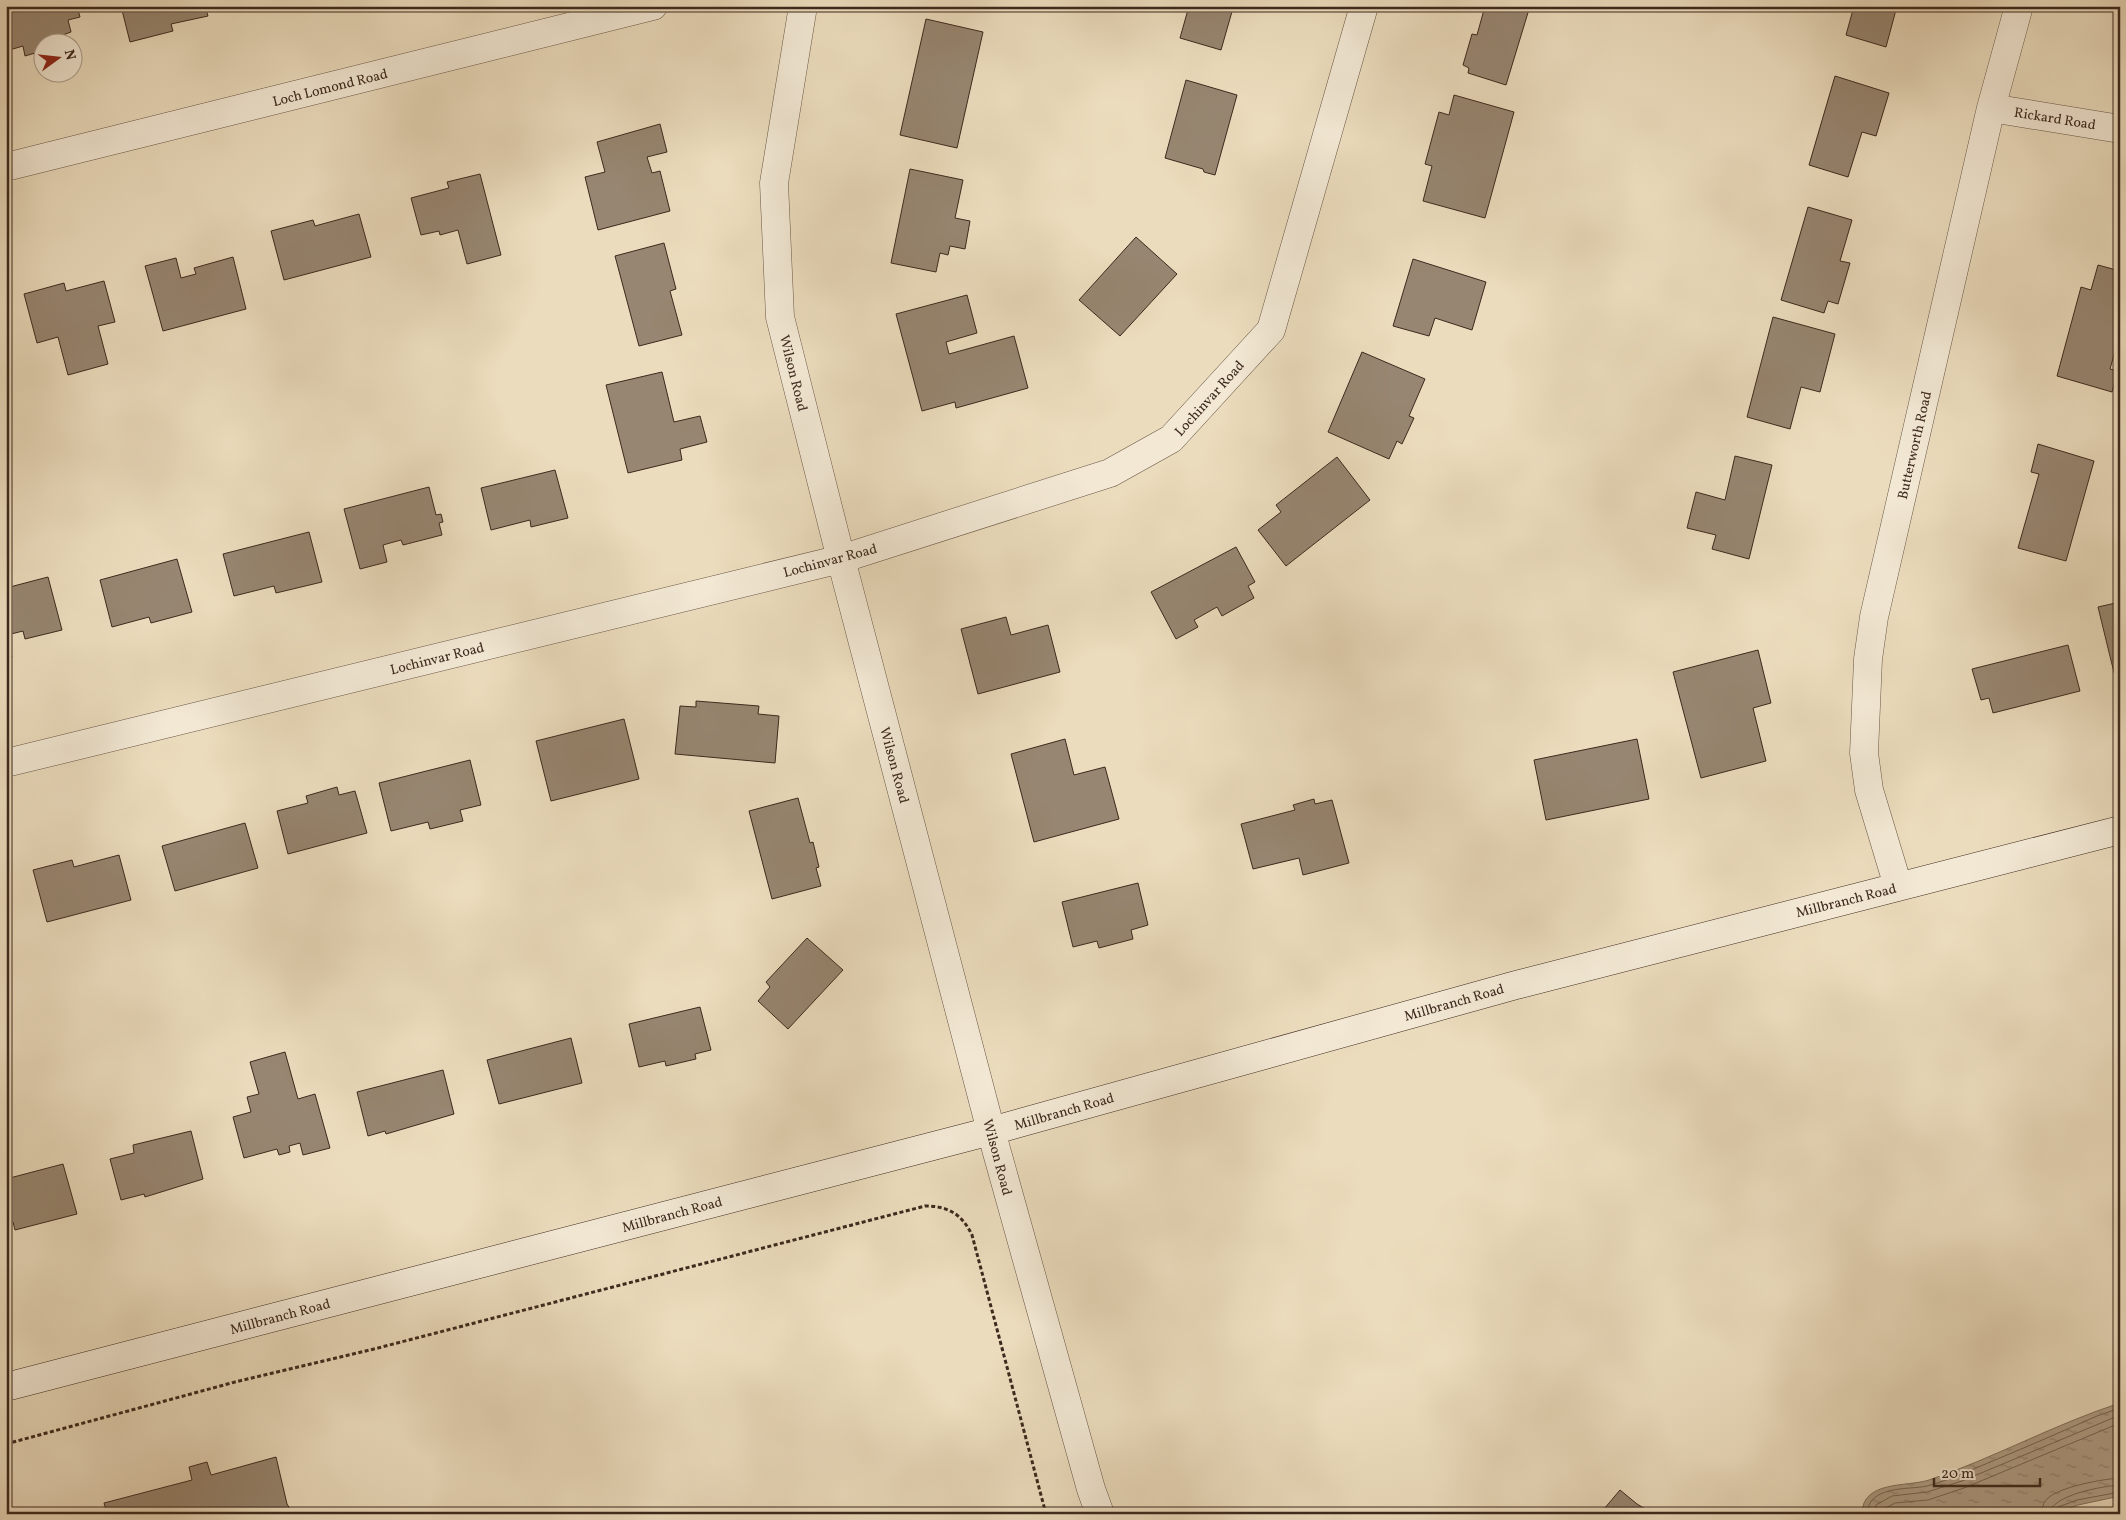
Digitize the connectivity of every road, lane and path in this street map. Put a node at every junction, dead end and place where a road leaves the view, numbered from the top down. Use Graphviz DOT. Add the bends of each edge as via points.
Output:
graph roads {
  1 [pos="653,6"];
  2 [pos="803,6"];
  3 [pos="1364,6"];
  4 [pos="2019,6"];
  5 [pos="1991,108"];
  6 [pos="2120,129"];
  7 [pos="6,167"];
  8 [pos="841,559"];
  9 [pos="6,763"];
  10 [pos="2120,830"];
  11 [pos="1898,886"];
  12 [pos="991,1131"];
  13 [pos="6,1387"];
  14 [pos="6,1444"];
  15 [pos="1046,1514"];
  16 [pos="1100,1514"];
  1 -- 7 [label="street, Loch Lomond Road"];
  2 -- 8 [label="street, Wilson Road" via="774,183 780,317"];
  3 -- 8 [label="street, Lochinvar Road" via="1271,330 1171,439 1110,473"];
  4 -- 5 [label="street, Butterworth Road"];
  5 -- 6 [label="street, Rickard Road"];
  5 -- 11 [label="street, Butterworth Road" via="1874,617 1868,659 1864,753 1869,790"];
  8 -- 9 [label="street, Lochinvar Road"];
  8 -- 12 [label="street, Wilson Road"];
  10 -- 11 [label="street, Millbranch Road"];
  11 -- 12 [label="street, Millbranch Road" via="1516,985"];
  12 -- 13 [label="street, Millbranch Road"];
  12 -- 16 [label="street, Wilson Road"];
  14 -- 15 [label="path" via="235,1382 925,1206 938,1206 951,1210 965,1221 972,1235"];
}
